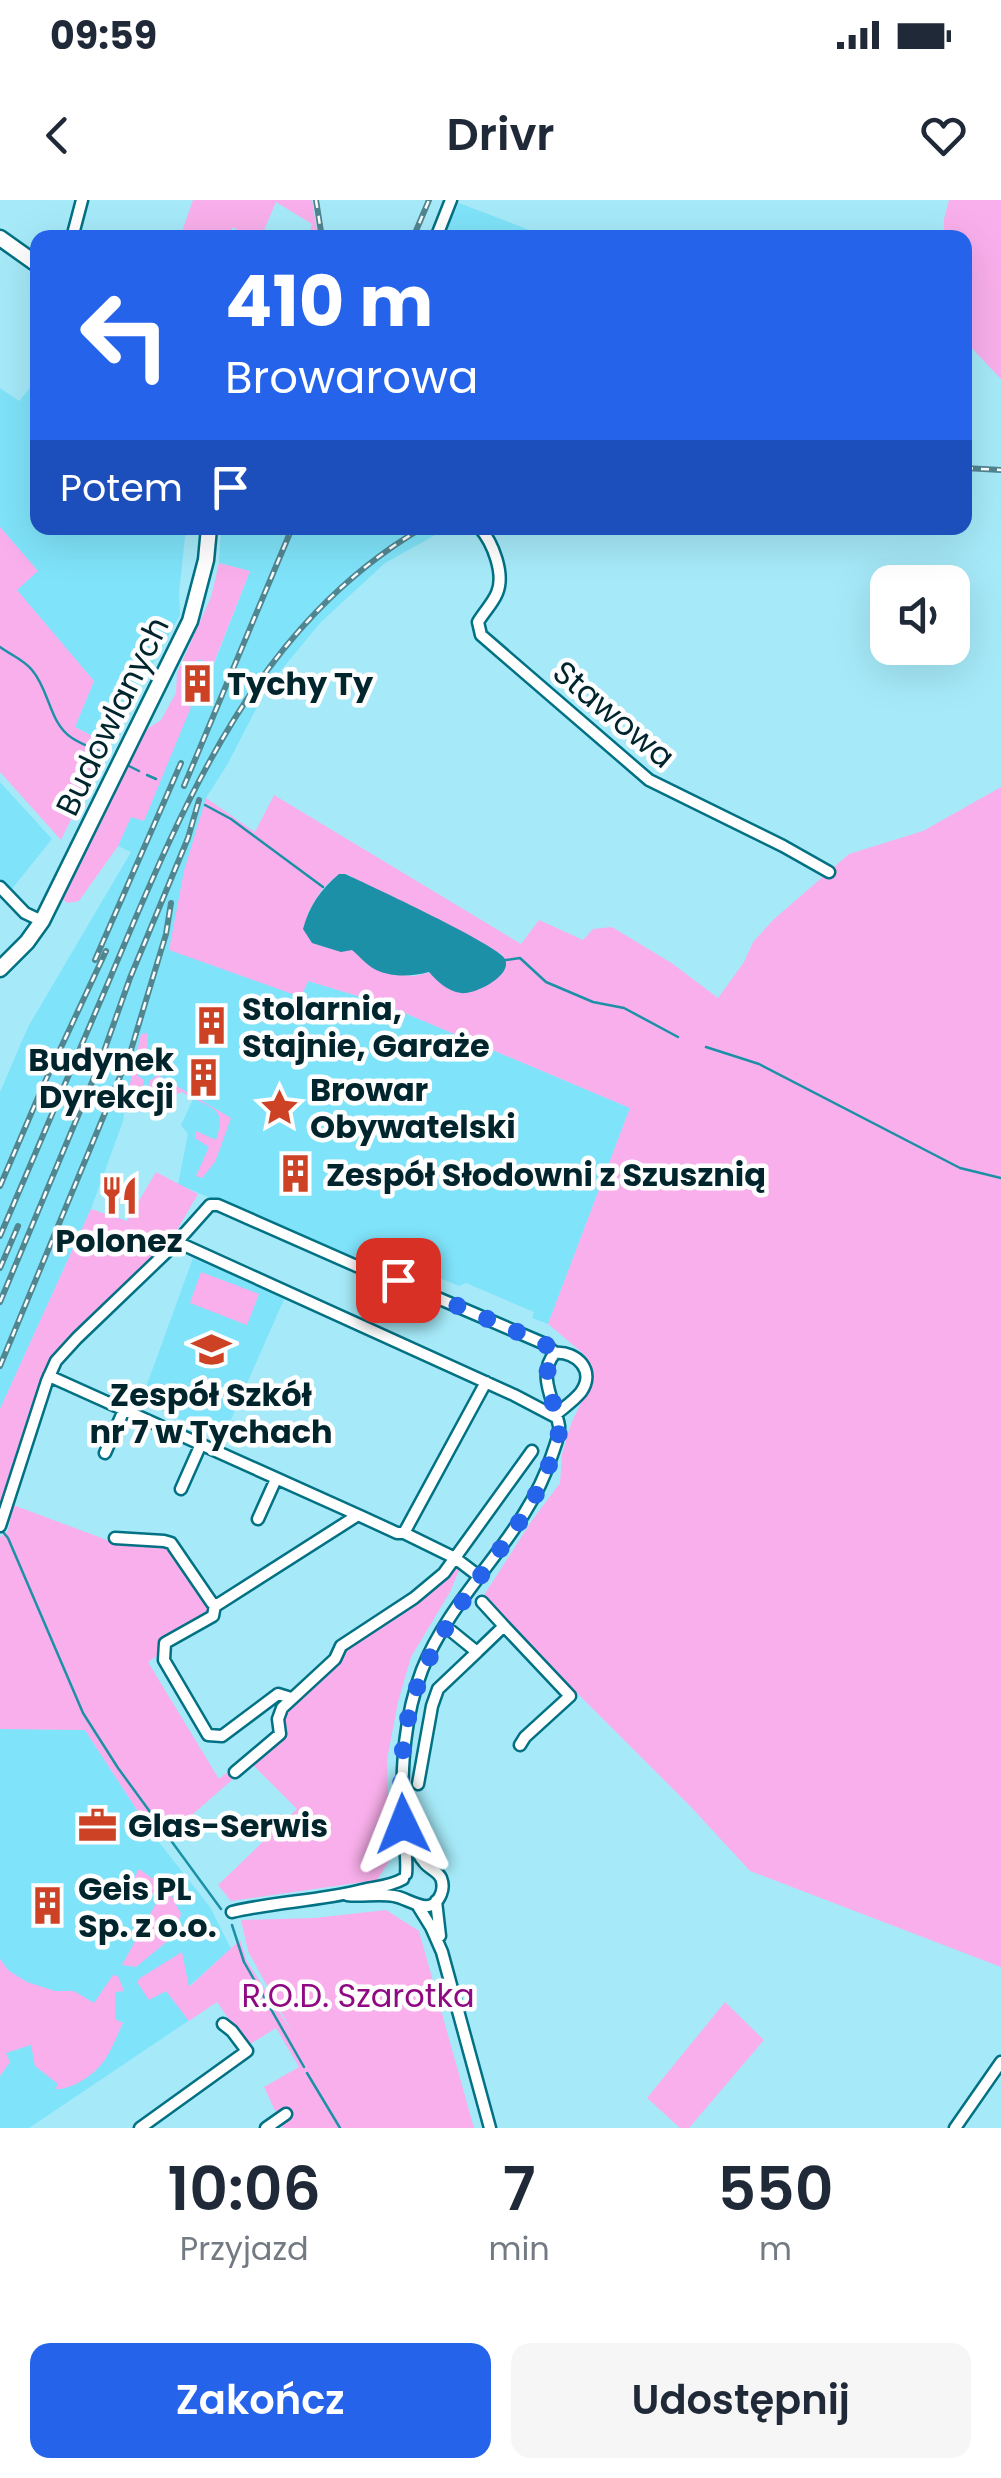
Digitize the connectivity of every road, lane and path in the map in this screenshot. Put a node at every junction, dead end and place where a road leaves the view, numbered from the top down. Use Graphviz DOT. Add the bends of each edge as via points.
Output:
graph roads {
  1 [pos="82,200"];
  2 [pos="452,200"];
  3 [pos="74,230"];
  4 [pos="439,230"];
  5 [pos="0,238"];
  6 [pos="30,260"];
  7 [pos="208,535"];
  8 [pos="485,535"];
  9 [pos="829,872"];
  10 [pos="0,887"];
  11 [pos="42,921"];
  12 [pos="0,968"];
  13 [pos="177,1242"];
  14 [pos="556,1354"];
  15 [pos="49,1376"];
  16 [pos="486,1382"];
  17 [pos="124,1410"];
  18 [pos="554,1416"];
  19 [pos="201,1444"];
  20 [pos="532,1450"];
  21 [pos="105,1452"];
  22 [pos="276,1478"];
  23 [pos="181,1489"];
  24 [pos="358,1516"];
  25 [pos="258,1519"];
  26 [pos="0,1526"];
  27 [pos="404,1533"];
  28 [pos="114,1538"];
  29 [pos="455,1558"];
  30 [pos="480,1577"];
  31 [pos="482,1602"];
  32 [pos="215,1605"];
  33 [pos="445,1626"];
  34 [pos="504,1626"];
  35 [pos="476,1652"];
  36 [pos="291,1698"];
  37 [pos="520,1745"];
  38 [pos="235,1772"];
  39 [pos="418,1784"];
  40 [pos="403,1802"];
  41 [pos="430,1868"];
  42 [pos="405,1876"];
  43 [pos="347,1895"];
  44 [pos="406,1899"];
  45 [pos="436,1901"];
  46 [pos="418,1906"];
  47 [pos="232,1912"];
  48 [pos="442,1952"];
  49 [pos="223,2024"];
  50 [pos="1001,2062"];
  51 [pos="286,2114"];
  52 [pos="140,2128"];
  53 [pos="266,2128"];
  54 [pos="490,2128"];
  55 [pos="955,2128"];
  1 -- 3 [label="street"];
  2 -- 4 [label="street"];
  5 -- 6 [label="street"];
  7 -- 11 [label="street, Budowlanych" via="190,621"];
  8 -- 9 [label="street, Stawowa" via="500,581 478,622 482,635 649,780"];
  10 -- 11 [label="street"];
  11 -- 12 [label="street, Budowlanych"];
  13 -- 14 [label="street" via="206,1207 218,1206"];
  13 -- 15 [label="street" via="56,1361"];
  13 -- 16 [label="street"];
  14 -- 18 [label="street" via="546,1373"];
  14 -- 18 [label="street" via="580,1360 586,1378"];
  15 -- 17 [label="street"];
  15 -- 26 [label="street"];
  16 -- 18 [label="street"];
  16 -- 27 [label="street"];
  17 -- 19 [label="street"];
  17 -- 21 [label="street"];
  18 -- 30 [label="street" via="558,1438 539,1489"];
  19 -- 22 [label="street"];
  19 -- 23 [label="street"];
  20 -- 29 [label="street"];
  22 -- 24 [label="street"];
  22 -- 25 [label="street"];
  24 -- 27 [label="street"];
  24 -- 32 [label="street"];
  27 -- 29 [label="street"];
  28 -- 32 [label="street" via="172,1544"];
  29 -- 30 [label="street"];
  29 -- 36 [label="street" via="414,1598 341,1646"];
  30 -- 33 [label="street"];
  31 -- 34 [label="street"];
  32 -- 36 [label="street" via="213,1616 165,1643 164,1660 208,1735 222,1736 278,1694"];
  33 -- 35 [label="street"];
  33 -- 40 [label="street" via="410,1710"];
  34 -- 35 [label="street"];
  34 -- 37 [label="street" via="570,1696"];
  35 -- 39 [label="street" via="438,1689"];
  36 -- 38 [label="street" via="278,1719 280,1734"];
  40 -- 41 [label="street"];
  40 -- 42 [label="street"];
  41 -- 42 [label="street"];
  41 -- 45 [label="street" via="442,1883"];
  42 -- 43 [label="street"];
  42 -- 44 [label="street"];
  43 -- 44 [label="street"];
  43 -- 47 [label="street"];
  44 -- 46 [label="street"];
  45 -- 46 [label="street"];
  45 -- 48 [label="street"];
  46 -- 48 [label="street"];
  48 -- 54 [label="street"];
  49 -- 52 [label="street" via="247,2051"];
  50 -- 55 [label="street"];
  51 -- 53 [label="street"];
}
